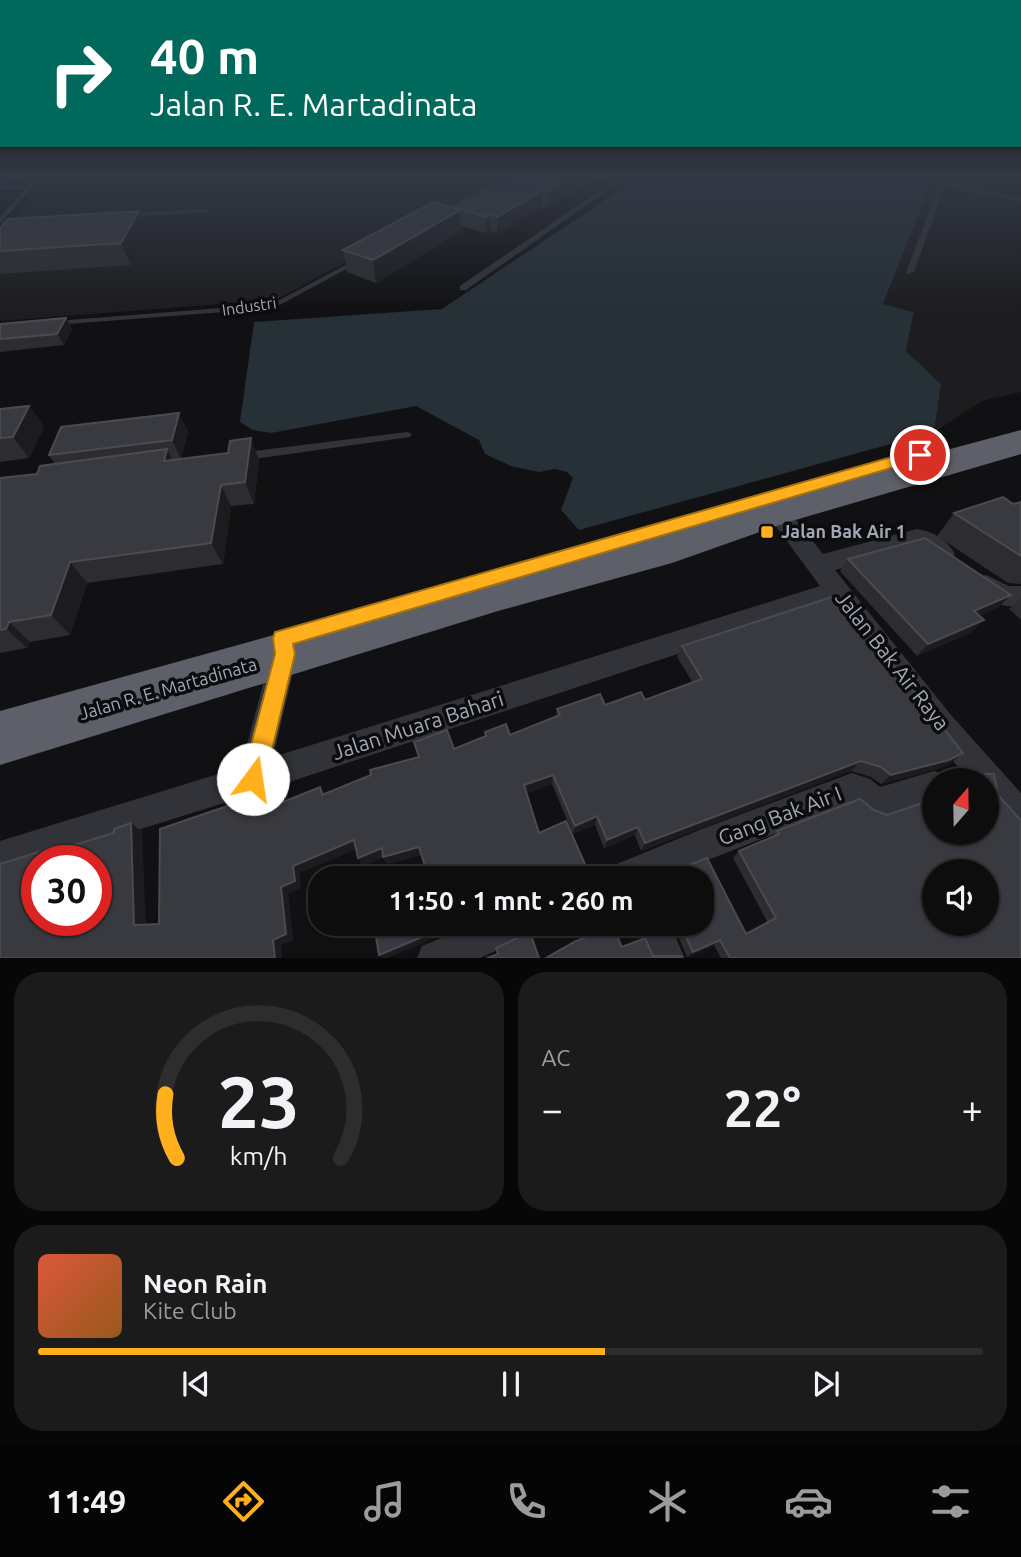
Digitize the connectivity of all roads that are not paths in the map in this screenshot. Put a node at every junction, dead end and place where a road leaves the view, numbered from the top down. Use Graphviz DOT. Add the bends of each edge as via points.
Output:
graph roads {
  1 [pos="560,221"];
  2 [pos="929,221"];
  3 [pos="366,256"];
  4 [pos="910,272"];
  5 [pos="463,288"];
  6 [pos="41,324"];
  7 [pos="1021,425"];
  8 [pos="407,435"];
  9 [pos="1021,442"];
  10 [pos="231,458"];
  11 [pos="772,505"];
  12 [pos="818,565"];
  13 [pos="836,590"];
  14 [pos="1021,596"];
  15 [pos="284,646"];
  16 [pos="0,719"];
  17 [pos="0,738"];
  18 [pos="980,768"];
  19 [pos="253,779"];
  20 [pos="922,790"];
  21 [pos="999,791"];
  22 [pos="1021,817"];
  23 [pos="0,857"];
  24 [pos="657,866"];
  25 [pos="487,936"];
  26 [pos="658,936"];
  27 [pos="435,958"];
  28 [pos="667,958"];
  1 -- 5 [label="lane"];
  2 -- 4 [label="lane"];
  3 -- 6 [label="lane, Industri" via="274,306"];
  7 -- 11 [label="highway, Jalan R. E. Martadinata"];
  8 -- 10 [label="lane"];
  9 -- 11 [label="highway, Jalan R. E. Martadinata"];
  11 -- 12 [label="street, Jalan Bak Air Raya"];
  11 -- 15 [label="highway, Jalan R. E. Martadinata" via="672,546"];
  12 -- 13 [label="street, Jalan Bak Air Raya"];
  12 -- 14 [label="street" via="917,538 999,594"];
  13 -- 18 [label="street, Jalan Bak Air Raya"];
  13 -- 19 [label="street, Jalan Muara Bahari"];
  15 -- 16 [label="highway, Jalan R. E. Martadinata"];
  15 -- 17 [label="highway, Jalan R. E. Martadinata"];
  15 -- 19 [label="street"];
  19 -- 23 [label="street, Jalan Muara Bahari"];
  20 -- 24 [label="street, Gang Bak Air I" via="876,804 852,788"];
  21 -- 22 [label="street, Jalan Bak Air Raya"];
  25 -- 27 [label="street"];
  26 -- 28 [label="street"];
}
